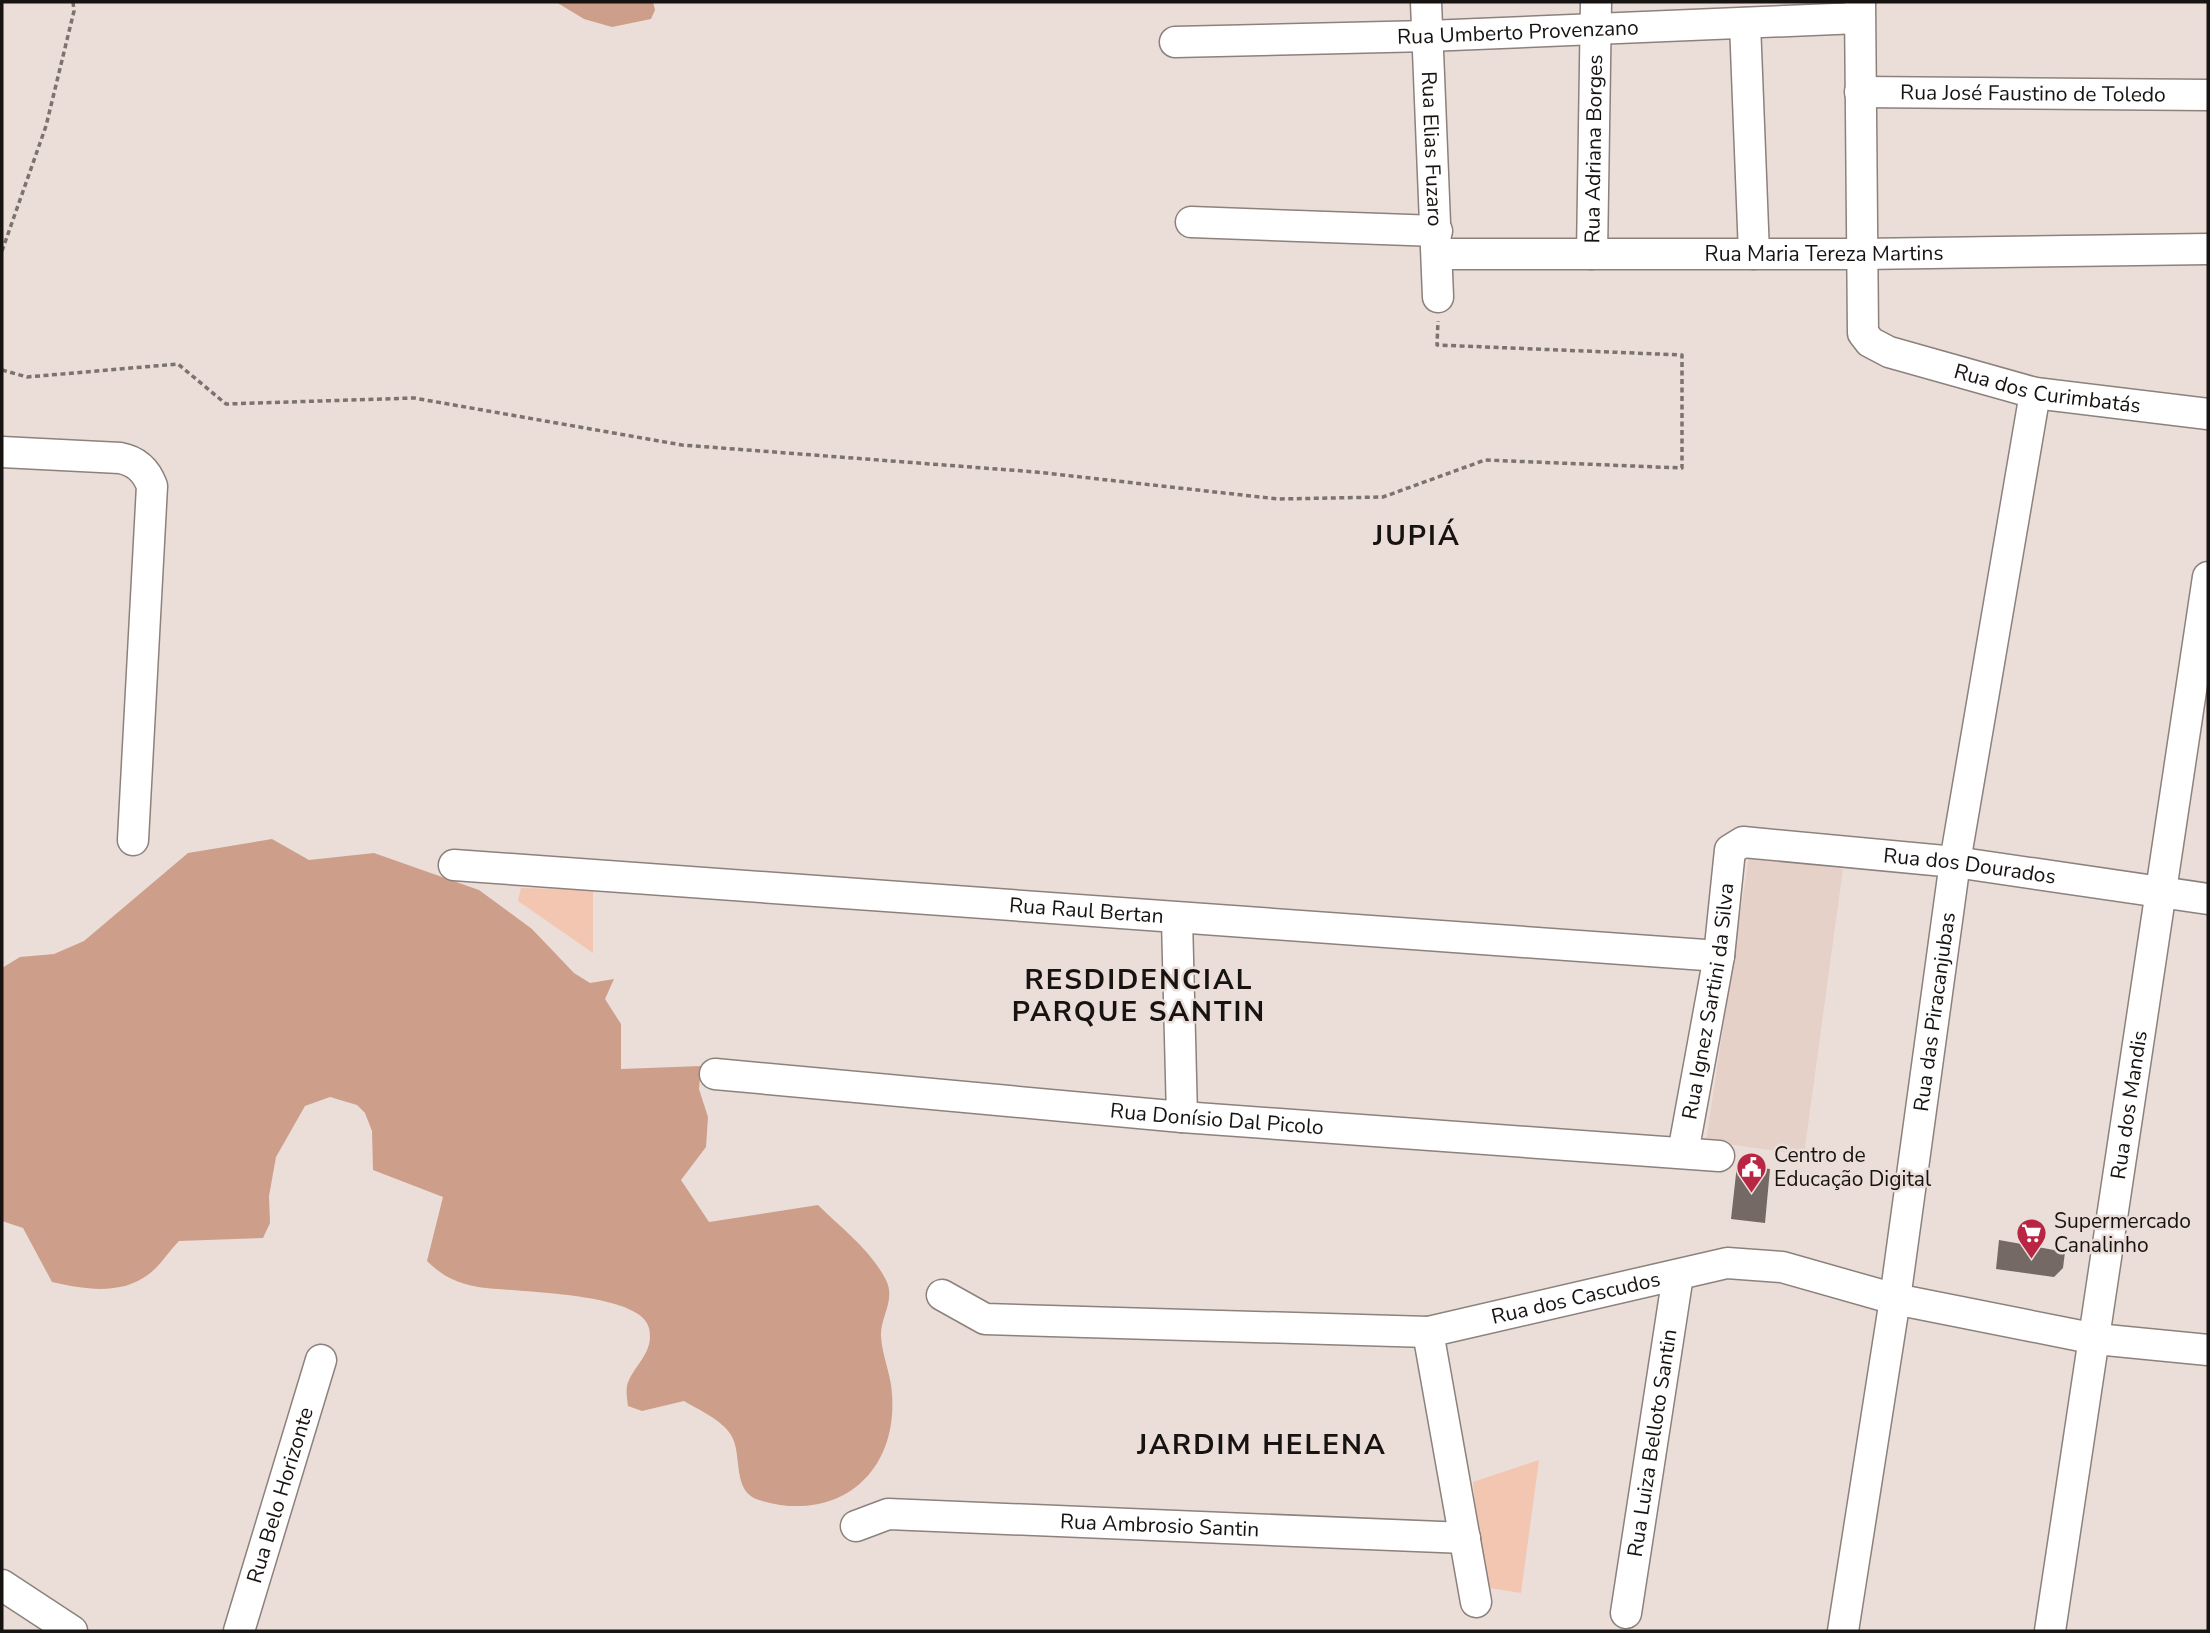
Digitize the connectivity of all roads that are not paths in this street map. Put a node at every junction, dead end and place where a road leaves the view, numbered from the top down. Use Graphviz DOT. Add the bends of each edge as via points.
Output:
graph roads {
  1 [pos="1426,2"];
  2 [pos="1860,10"];
  3 [pos="1596,15"];
  4 [pos="1745,23"];
  5 [pos="1428,36"];
  6 [pos="1175,42"];
  7 [pos="1860,92"];
  8 [pos="2208,95"];
  9 [pos="1191,222"];
  10 [pos="1438,243"];
  11 [pos="2208,249"];
  12 [pos="1592,254"];
  13 [pos="1754,254"];
  14 [pos="1861,254"];
  15 [pos="1438,297"];
  16 [pos="2035,393"];
  17 [pos="2208,414"];
  18 [pos="2,452"];
  19 [pos="2208,577"];
  20 [pos="133,840"];
  21 [pos="1730,850"];
  22 [pos="1955,862"];
  23 [pos="454,865"];
  24 [pos="2160,891"];
  25 [pos="2208,899"];
  26 [pos="1177,919"];
  27 [pos="1718,956"];
  28 [pos="715,1074"];
  29 [pos="1182,1116"];
  30 [pos="1683,1153"];
  31 [pos="1719,1156"];
  32 [pos="1678,1275"];
  33 [pos="942,1295"];
  34 [pos="1895,1299"];
  35 [pos="1428,1332"];
  36 [pos="2096,1339"];
  37 [pos="2208,1350"];
  38 [pos="321,1360"];
  39 [pos="856,1526"];
  40 [pos="1465,1538"];
  41 [pos="2,1585"];
  42 [pos="1476,1601"];
  43 [pos="1626,1613"];
  44 [pos="72,1631"];
  45 [pos="239,1631"];
  46 [pos="1843,1631"];
  47 [pos="2050,1631"];
  1 -- 5 [label="street, Rua Elias Fuzaro"];
  2 -- 4 [label="street, Rua Umberto Provenzano"];
  2 -- 7 [label="street"];
  3 -- 4 [label="street, Rua Umberto Provenzano"];
  3 -- 5 [label="street, Rua Umberto Provenzano"];
  3 -- 12 [label="street, Rua Adriana Borges"];
  4 -- 13 [label="street"];
  5 -- 6 [label="street, Rua Umberto Provenzano"];
  5 -- 10 [label="street, Rua Elias Fuzaro"];
  7 -- 8 [label="street, Rua José Faustino de Toledo"];
  7 -- 14 [label="street"];
  9 -- 10 [label="street, Rua Maria Tereza Martins"];
  10 -- 12 [label="street, Rua Maria Tereza Martins"];
  10 -- 15 [label="street, Rua Elias Fuzaro"];
  11 -- 14 [label="street, Rua Maria Tereza Martins"];
  12 -- 13 [label="street, Rua Maria Tereza Martins"];
  13 -- 14 [label="street, Rua Maria Tereza Martins"];
  14 -- 16 [label="street, Rua dos Curimbatás" via="1863,333 1870,342 1889,352"];
  16 -- 17 [label="street, Rua dos Curimbatás"];
  16 -- 22 [label="street, Rua das Piracanjubas"];
  18 -- 20 [label="street" via="128,460 143,470 152,486"];
  19 -- 24 [label="street, Rua dos Mandis"];
  21 -- 22 [label="street, Rua dos Dourados" via="1752,842"];
  21 -- 27 [label="street, Rua Ignez Sartini da Silva"];
  22 -- 24 [label="street, Rua dos Dourados"];
  22 -- 34 [label="street, Rua das Piracanjubas"];
  23 -- 26 [label="street, Rua Raul Bertan"];
  24 -- 25 [label="street, Rua dos Dourados"];
  24 -- 36 [label="street, Rua dos Mandis"];
  26 -- 27 [label="street, Rua Raul Bertan"];
  26 -- 29 [label="street"];
  27 -- 30 [label="street, Rua Ignez Sartini da Silva"];
  28 -- 29 [label="street, Rua Donísio Dal Picolo"];
  29 -- 30 [label="street, Rua Donísio Dal Picolo"];
  30 -- 31 [label="street, Rua Donísio Dal Picolo"];
  32 -- 34 [label="street, Rua dos Cascudos" via="1727,1263 1783,1267"];
  32 -- 35 [label="street, Rua dos Cascudos"];
  32 -- 43 [label="street, Rua Luiza Belloto Santin"];
  33 -- 35 [label="street, Rua dos Cascudos" via="985,1319"];
  34 -- 36 [label="street, Rua dos Cascudos"];
  34 -- 46 [label="street, Rua das Piracanjubas"];
  35 -- 40 [label="street"];
  36 -- 37 [label="street, Rua dos Cascudos"];
  36 -- 47 [label="street, Rua dos Mandis"];
  38 -- 45 [label="street, Rua Belo Horizonte"];
  39 -- 40 [label="street, Rua Ambrosio Santin" via="888,1514"];
  40 -- 42 [label="street"];
  41 -- 44 [label="street"];
}
